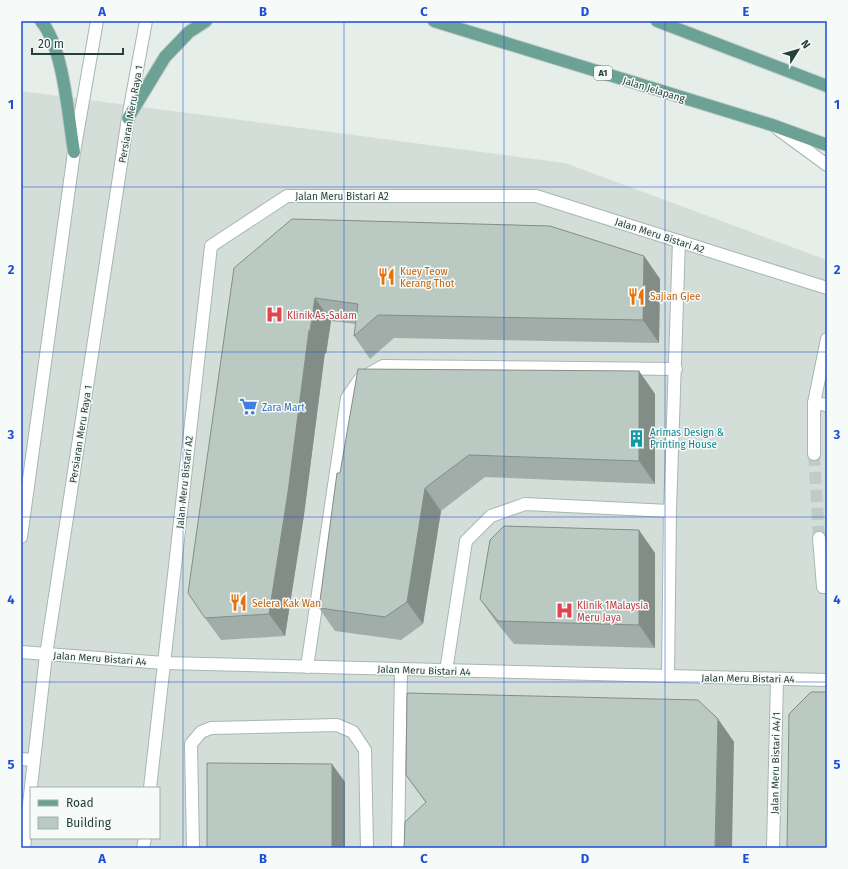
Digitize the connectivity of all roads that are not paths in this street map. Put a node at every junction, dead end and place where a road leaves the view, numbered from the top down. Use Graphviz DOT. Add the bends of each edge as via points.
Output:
graph roads {
  1 [pos="41,21"];
  2 [pos="97,21"];
  3 [pos="146,21"];
  4 [pos="206,21"];
  5 [pos="434,21"];
  6 [pos="657,21"];
  7 [pos="827,86"];
  8 [pos="128,118"];
  9 [pos="772,125"];
  10 [pos="827,145"];
  11 [pos="74,152"];
  12 [pos="827,165"];
  13 [pos="679,241"];
  14 [pos="827,288"];
  15 [pos="827,339"];
  16 [pos="676,368"];
  17 [pos="814,403"];
  18 [pos="827,405"];
  19 [pos="814,454"];
  20 [pos="670,511"];
  21 [pos="21,537"];
  22 [pos="819,538"];
  23 [pos="827,587"];
  24 [pos="21,652"];
  25 [pos="46,655"];
  26 [pos="164,663"];
  27 [pos="307,667"];
  28 [pos="401,669"];
  29 [pos="446,671"];
  30 [pos="668,676"];
  31 [pos="777,679"];
  32 [pos="827,680"];
  33 [pos="27,760"];
  34 [pos="150,787"];
  35 [pos="24,848"];
  36 [pos="193,848"];
  37 [pos="367,848"];
  38 [pos="398,848"];
  39 [pos="773,848"];
  1 -- 11 [label="main road" via="47,27 60,62"];
  2 -- 11 [label="street"];
  3 -- 8 [label="street, Persiaran Meru Raya 1"];
  4 -- 8 [label="main road" via="189,32 165,57"];
  5 -- 9 [label="main road, Jalan Jelapang / A1"];
  6 -- 7 [label="main road"];
  8 -- 25 [label="street, Persiaran Meru Raya 1"];
  9 -- 10 [label="main road, Jalan Jelapang / A1"];
  9 -- 12 [label="street"];
  11 -- 21 [label="street"];
  13 -- 14 [label="street, Jalan Meru Bistari A2"];
  13 -- 16 [label="street"];
  13 -- 26 [label="street, Jalan Meru Bistari A2" via="536,196 287,196 211,246"];
  15 -- 17 [label="street"];
  16 -- 20 [label="street"];
  16 -- 27 [label="street" via="383,366 360,380 348,398"];
  17 -- 18 [label="street"];
  17 -- 19 [label="street"];
  20 -- 29 [label="street" via="524,504 491,516 466,541"];
  20 -- 30 [label="street"];
  22 -- 23 [label="street" via="822,587"];
  24 -- 25 [label="street, Jalan Meru Bistari A4"];
  25 -- 26 [label="street, Jalan Meru Bistari A4"];
  25 -- 33 [label="street, Persiaran Meru Raya 1"];
  26 -- 27 [label="street, Jalan Meru Bistari A4"];
  26 -- 34 [label="street, Jalan Meru Bistari A2"];
  27 -- 28 [label="street, Jalan Meru Bistari A4"];
  28 -- 29 [label="street, Jalan Meru Bistari A4"];
  28 -- 38 [label="street"];
  29 -- 30 [label="street, Jalan Meru Bistari A4"];
  30 -- 31 [label="street, Jalan Meru Bistari A4"];
  31 -- 32 [label="street, Jalan Meru Bistari A4"];
  31 -- 39 [label="street, Jalan Meru Bistari A4/1"];
  33 -- 35 [label="street, Persiaran Meru Raya 1"];
  36 -- 37 [label="street" via="191,744 202,732 211,728 337,725 353,732 364,750"];
}
